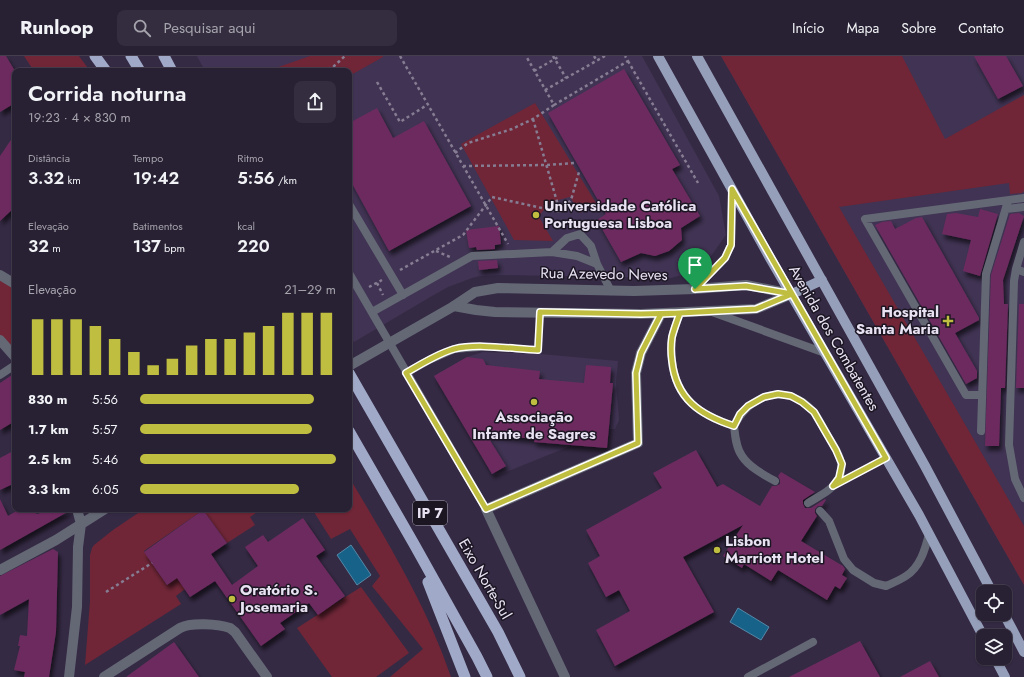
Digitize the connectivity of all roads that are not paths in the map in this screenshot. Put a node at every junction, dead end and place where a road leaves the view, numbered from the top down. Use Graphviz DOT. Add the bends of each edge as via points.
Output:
graph roads {
  1 [pos="95,56"];
  2 [pos="131,56"];
  3 [pos="164,56"];
  4 [pos="658,56"];
  5 [pos="697,56"];
  6 [pos="104,68"];
  7 [pos="138,68"];
  8 [pos="170,68"];
  9 [pos="732,189"];
  10 [pos="1024,198"];
  11 [pos="1007,205"];
  12 [pos="1024,206"];
  13 [pos="352,209"];
  14 [pos="1024,242"];
  15 [pos="552,252"];
  16 [pos="597,264"];
  17 [pos="1016,269"];
  18 [pos="1024,272"];
  19 [pos="0,275"];
  20 [pos="352,278"];
  21 [pos="822,280"];
  22 [pos="12,282"];
  23 [pos="695,289"];
  24 [pos="611,291"];
  25 [pos="792,294"];
  26 [pos="403,295"];
  27 [pos="454,306"];
  28 [pos="372,312"];
  29 [pos="711,312"];
  30 [pos="680,313"];
  31 [pos="661,314"];
  32 [pos="0,340"];
  33 [pos="479,347"];
  34 [pos="825,353"];
  35 [pos="12,354"];
  36 [pos="352,364"];
  37 [pos="12,367"];
  38 [pos="406,373"];
  39 [pos="0,375"];
  40 [pos="352,378"];
  41 [pos="982,395"];
  42 [pos="734,426"];
  43 [pos="981,431"];
  44 [pos="352,437"];
  45 [pos="775,481"];
  46 [pos="1024,498"];
  47 [pos="808,503"];
  48 [pos="486,509"];
  49 [pos="820,511"];
  50 [pos="78,512"];
  51 [pos="100,512"];
  52 [pos="81,524"];
  53 [pos="929,534"];
  54 [pos="414,544"];
  55 [pos="0,570"];
  56 [pos="988,585"];
  57 [pos="1008,621"];
  58 [pos="979,629"];
  59 [pos="813,642"];
  60 [pos="1024,652"];
  61 [pos="509,654"];
  62 [pos="998,665"];
  63 [pos="70,677"];
  64 [pos="104,677"];
  65 [pos="267,677"];
  66 [pos="465,677"];
  67 [pos="486,677"];
  68 [pos="520,677"];
  69 [pos="525,677"];
  70 [pos="565,677"];
  71 [pos="748,677"];
  72 [pos="1005,677"];
  1 -- 6 [label="highway"];
  2 -- 7 [label="highway"];
  3 -- 8 [label="highway"];
  4 -- 9 [label="main road, Avenida dos Combatentes"];
  5 -- 21 [label="main road, Avenida dos Combatentes"];
  9 -- 23 [label="lane" via="731,245 725,258"];
  9 -- 25 [label="main road, Avenida dos Combatentes"];
  10 -- 11 [label="lane"];
  11 -- 12 [label="lane"];
  11 -- 41 [label="lane" via="986,274"];
  11 -- 41 [label="lane" via="865,219 966,395"];
  13 -- 26 [label="lane"];
  14 -- 17 [label="lane"];
  15 -- 16 [label="lane" via="577,256"];
  15 -- 16 [label="lane" via="567,238 580,234 592,246"];
  15 -- 26 [label="lane" via="472,256"];
  16 -- 24 [label="lane"];
  17 -- 18 [label="lane"];
  17 -- 46 [label="lane" via="1012,303 1009,445 1015,479"];
  19 -- 22 [label="street"];
  20 -- 28 [label="lane"];
  21 -- 25 [label="main road"];
  21 -- 56 [label="main road, Avenida dos Combatentes"];
  23 -- 24 [label="street, Rua Azevedo Neves"];
  23 -- 25 [label="street, Rua Azevedo Neves" via="746,286"];
  24 -- 27 [label="street, Rua Azevedo Neves" via="498,288 476,292"];
  25 -- 29 [label="street" via="756,309"];
  25 -- 34 [label="main road, Avenida dos Combatentes"];
  26 -- 28 [label="lane"];
  27 -- 31 [label="street" via="495,312"];
  27 -- 36 [label="street, Rua Azevedo Neves, bridge"];
  28 -- 38 [label="lane"];
  29 -- 30 [label="street"];
  29 -- 34 [label="lane"];
  30 -- 31 [label="street"];
  30 -- 42 [label="lane" via="672,337 671,355 673,373 679,389 691,403 707,415"];
  31 -- 48 [label="street" via="641,353 636,373 638,443"];
  32 -- 35 [label="street"];
  33 -- 38 [label="lane" via="454,349"];
  34 -- 53 [label="main road, Avenida dos Combatentes"];
  37 -- 39 [label="lane"];
  38 -- 48 [label="lane"];
  40 -- 61 [label="highway, Eixo Norte-Sul / IP 7"];
  41 -- 43 [label="lane"];
  42 -- 45 [label="lane" via="742,456 754,468"];
  42 -- 47 [label="lane" via="748,406 764,397 778,394 791,396 814,412 842,464 839,478 833,486"];
  44 -- 54 [label="highway, IP 7"];
  48 -- 70 [label="street"];
  49 -- 53 [label="lane" via="829,521 844,559 853,570 874,583 886,586 907,576 916,568"];
  50 -- 52 [label="street"];
  51 -- 52 [label="street"];
  52 -- 55 [label="street"];
  52 -- 63 [label="street"];
  53 -- 58 [label="main road, Avenida dos Combatentes"];
  54 -- 66 [label="highway"];
  54 -- 67 [label="highway, IP 7"];
  57 -- 60 [label="main road"];
  59 -- 71 [label="lane"];
  61 -- 68 [label="highway, Eixo Norte-Sul / IP 7"];
  61 -- 69 [label="highway"];
  62 -- 72 [label="main road"];
  64 -- 65 [label="street" via="186,625 230,628"];
}
